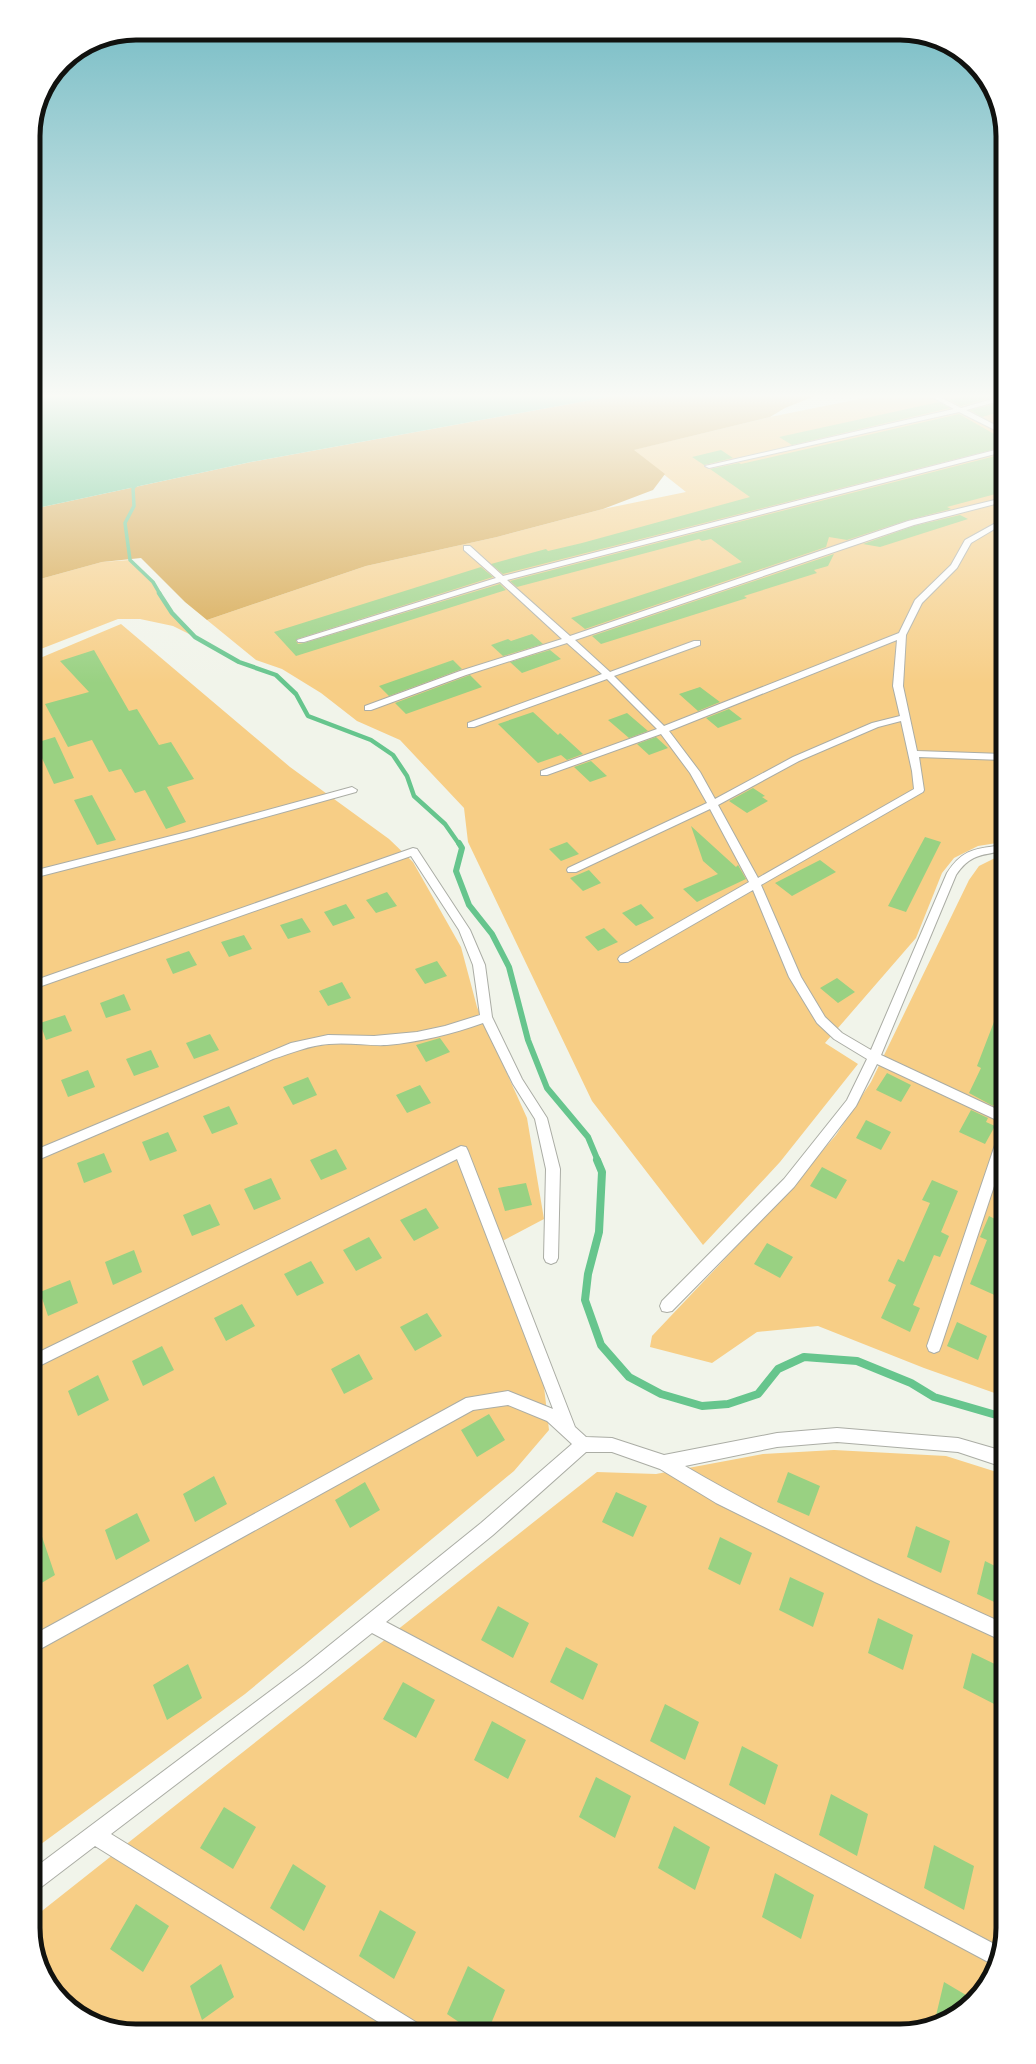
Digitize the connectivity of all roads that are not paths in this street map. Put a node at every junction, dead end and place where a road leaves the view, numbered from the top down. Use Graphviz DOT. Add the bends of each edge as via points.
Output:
graph roads {
  1 [pos="846,490"];
  2 [pos="996,502"];
  3 [pos="996,525"];
  4 [pos="467,548"];
  5 [pos="502,579"];
  6 [pos="902,635"];
  7 [pos="570,639"];
  8 [pos="301,640"];
  9 [pos="696,643"];
  10 [pos="608,675"];
  11 [pos="368,708"];
  12 [pos="905,718"];
  13 [pos="471,725"];
  14 [pos="663,730"];
  15 [pos="914,754"];
  16 [pos="996,757"];
  17 [pos="544,774"];
  18 [pos="352,790"];
  19 [pos="713,804"];
  20 [pos="996,849"];
  21 [pos="572,870"];
  22 [pos="40,873"];
  23 [pos="755,883"];
  24 [pos="624,959"];
  25 [pos="40,983"];
  26 [pos="486,1017"];
  27 [pos="874,1057"];
  28 [pos="996,1115"];
  29 [pos="40,1154"];
  30 [pos="996,1160"];
  31 [pos="551,1258"];
  32 [pos="667,1306"];
  33 [pos="934,1346"];
  34 [pos="40,1359"];
  35 [pos="569,1431"];
  36 [pos="583,1444"];
  37 [pos="996,1457"];
  38 [pos="664,1463"];
  39 [pos="370,1623"];
  40 [pos="996,1629"];
  41 [pos="40,1640"];
  42 [pos="94,1834"];
  43 [pos="40,1876"];
  44 [pos="992,1954"];
  45 [pos="401,2024"];
  1 -- 5 [label="lane"];
  2 -- 7 [label="lane" via="911,523"];
  3 -- 6 [label="lane" via="968,542 954,566 918,602"];
  4 -- 5 [label="lane"];
  5 -- 7 [label="lane"];
  5 -- 8 [label="lane"];
  6 -- 12 [label="lane" via="898,686"];
  6 -- 14 [label="lane"];
  7 -- 10 [label="lane"];
  7 -- 11 [label="lane" via="462,673"];
  9 -- 10 [label="lane"];
  10 -- 13 [label="lane"];
  10 -- 14 [label="lane"];
  12 -- 15 [label="lane"];
  12 -- 19 [label="lane" via="875,725 796,759"];
  14 -- 17 [label="lane"];
  14 -- 19 [label="lane" via="695,772"];
  15 -- 16 [label="lane"];
  15 -- 23 [label="lane" via="919,790"];
  18 -- 22 [label="lane"];
  19 -- 21 [label="lane"];
  19 -- 23 [label="lane"];
  20 -- 27 [label="lane" via="976,852 960,861 951,875"];
  23 -- 24 [label="lane"];
  23 -- 27 [label="lane" via="795,977 821,1020 838,1036"];
  25 -- 26 [label="lane" via="413,851 464,930 479,965"];
  26 -- 29 [label="lane" via="424,1036 372,1041 323,1039 300,1045"];
  26 -- 31 [label="lane" via="517,1081 541,1118 553,1168"];
  27 -- 28 [label="lane"];
  27 -- 32 [label="lane" via="852,1103 789,1183"];
  30 -- 33 [label="lane"];
  34 -- 35 [label="lane" via="461,1151"];
  35 -- 36 [label="lane"];
  35 -- 41 [label="lane" via="552,1416 508,1398 470,1403"];
  36 -- 38 [label="lane" via="612,1445"];
  36 -- 39 [label="lane" via="487,1529"];
  37 -- 38 [label="lane" via="958,1446 837,1435 777,1440"];
  38 -- 40 [label="lane" via="722,1498"];
  39 -- 42 [label="lane" via="311,1671"];
  39 -- 44 [label="lane"];
  42 -- 43 [label="lane"];
  42 -- 45 [label="lane"];
}
